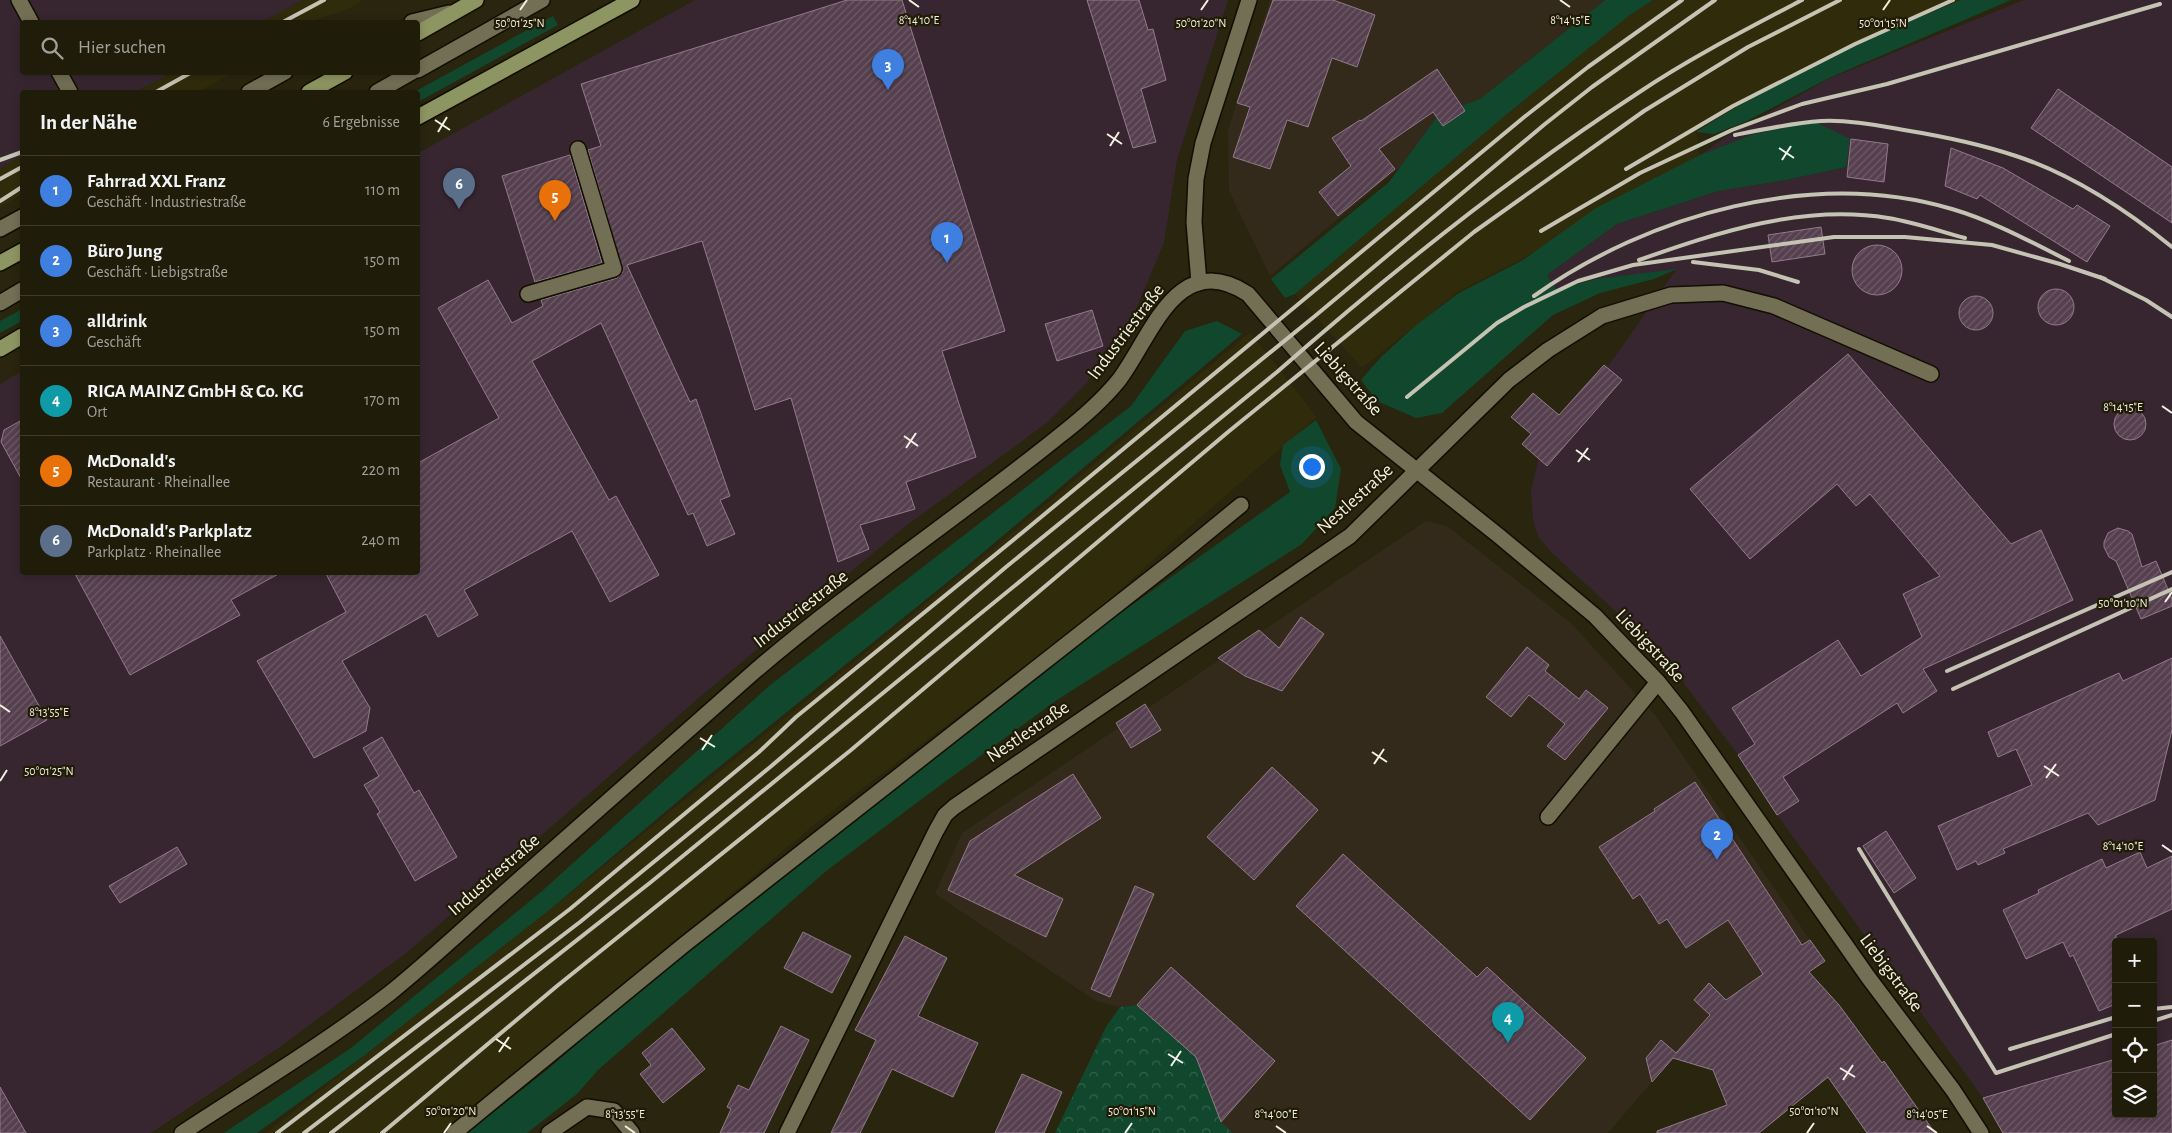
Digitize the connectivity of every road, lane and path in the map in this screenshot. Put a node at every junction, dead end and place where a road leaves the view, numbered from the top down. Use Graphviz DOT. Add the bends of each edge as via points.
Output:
graph roads {
  1 [pos="18,0"];
  2 [pos="476,0"];
  3 [pos="542,0"];
  4 [pos="632,0"];
  5 [pos="1250,0"];
  6 [pos="462,5"];
  7 [pos="30,20"];
  8 [pos="418,20"];
  9 [pos="420,32"];
  10 [pos="420,69"];
  11 [pos="61,75"];
  12 [pos="280,75"];
  13 [pos="340,75"];
  14 [pos="407,75"];
  15 [pos="69,90"];
  16 [pos="253,90"];
  17 [pos="313,90"];
  18 [pos="380,90"];
  19 [pos="420,116"];
  20 [pos="578,150"];
  21 [pos="20,218"];
  22 [pos="0,229"];
  23 [pos="20,252"];
  24 [pos="0,263"];
  25 [pos="1199,283"];
  26 [pos="20,291"];
  27 [pos="528,294"];
  28 [pos="0,303"];
  29 [pos="20,337"];
  30 [pos="0,349"];
  31 [pos="1931,374"];
  32 [pos="1417,470"];
  33 [pos="1241,505"];
  34 [pos="1658,682"];
  35 [pos="1548,817"];
  36 [pos="182,1133"];
  37 [pos="454,1133"];
  38 [pos="549,1133"];
  39 [pos="632,1133"];
  40 [pos="787,1133"];
  41 [pos="1981,1133"];
  1 -- 7 [label="street"];
  2 -- 6 [label="main road"];
  3 -- 10 [label="street"];
  4 -- 19 [label="main road"];
  5 -- 25 [label="street" via="1203,144 1196,180 1194,222"];
  6 -- 8 [label="street"];
  6 -- 9 [label="main road"];
  11 -- 15 [label="street"];
  12 -- 16 [label="street"];
  13 -- 17 [label="main road"];
  14 -- 18 [label="street"];
  20 -- 27 [label="street" via="614,269"];
  21 -- 22 [label="street"];
  23 -- 24 [label="main road"];
  25 -- 32 [label="street, Liebigstraße" via="1225,282 1248,294 1356,422"];
  25 -- 36 [label="street, Industriestraße" via="1170,300 1119,380 1075,423 757,669 393,990 325,1041"];
  26 -- 28 [label="street"];
  29 -- 30 [label="main road"];
  31 -- 32 [label="street, Nestlestraße" via="1774,306 1723,293 1671,295 1602,316 1548,350 1509,380"];
  32 -- 34 [label="street, Liebigstraße" via="1595,616"];
  32 -- 40 [label="street, Nestlestraße" via="1350,536 945,816"];
  33 -- 37 [label="street" via="685,944"];
  34 -- 35 [label="street"];
  34 -- 41 [label="street, Liebigstraße"];
  38 -- 39 [label="street" via="587,1107 614,1111"];
}
